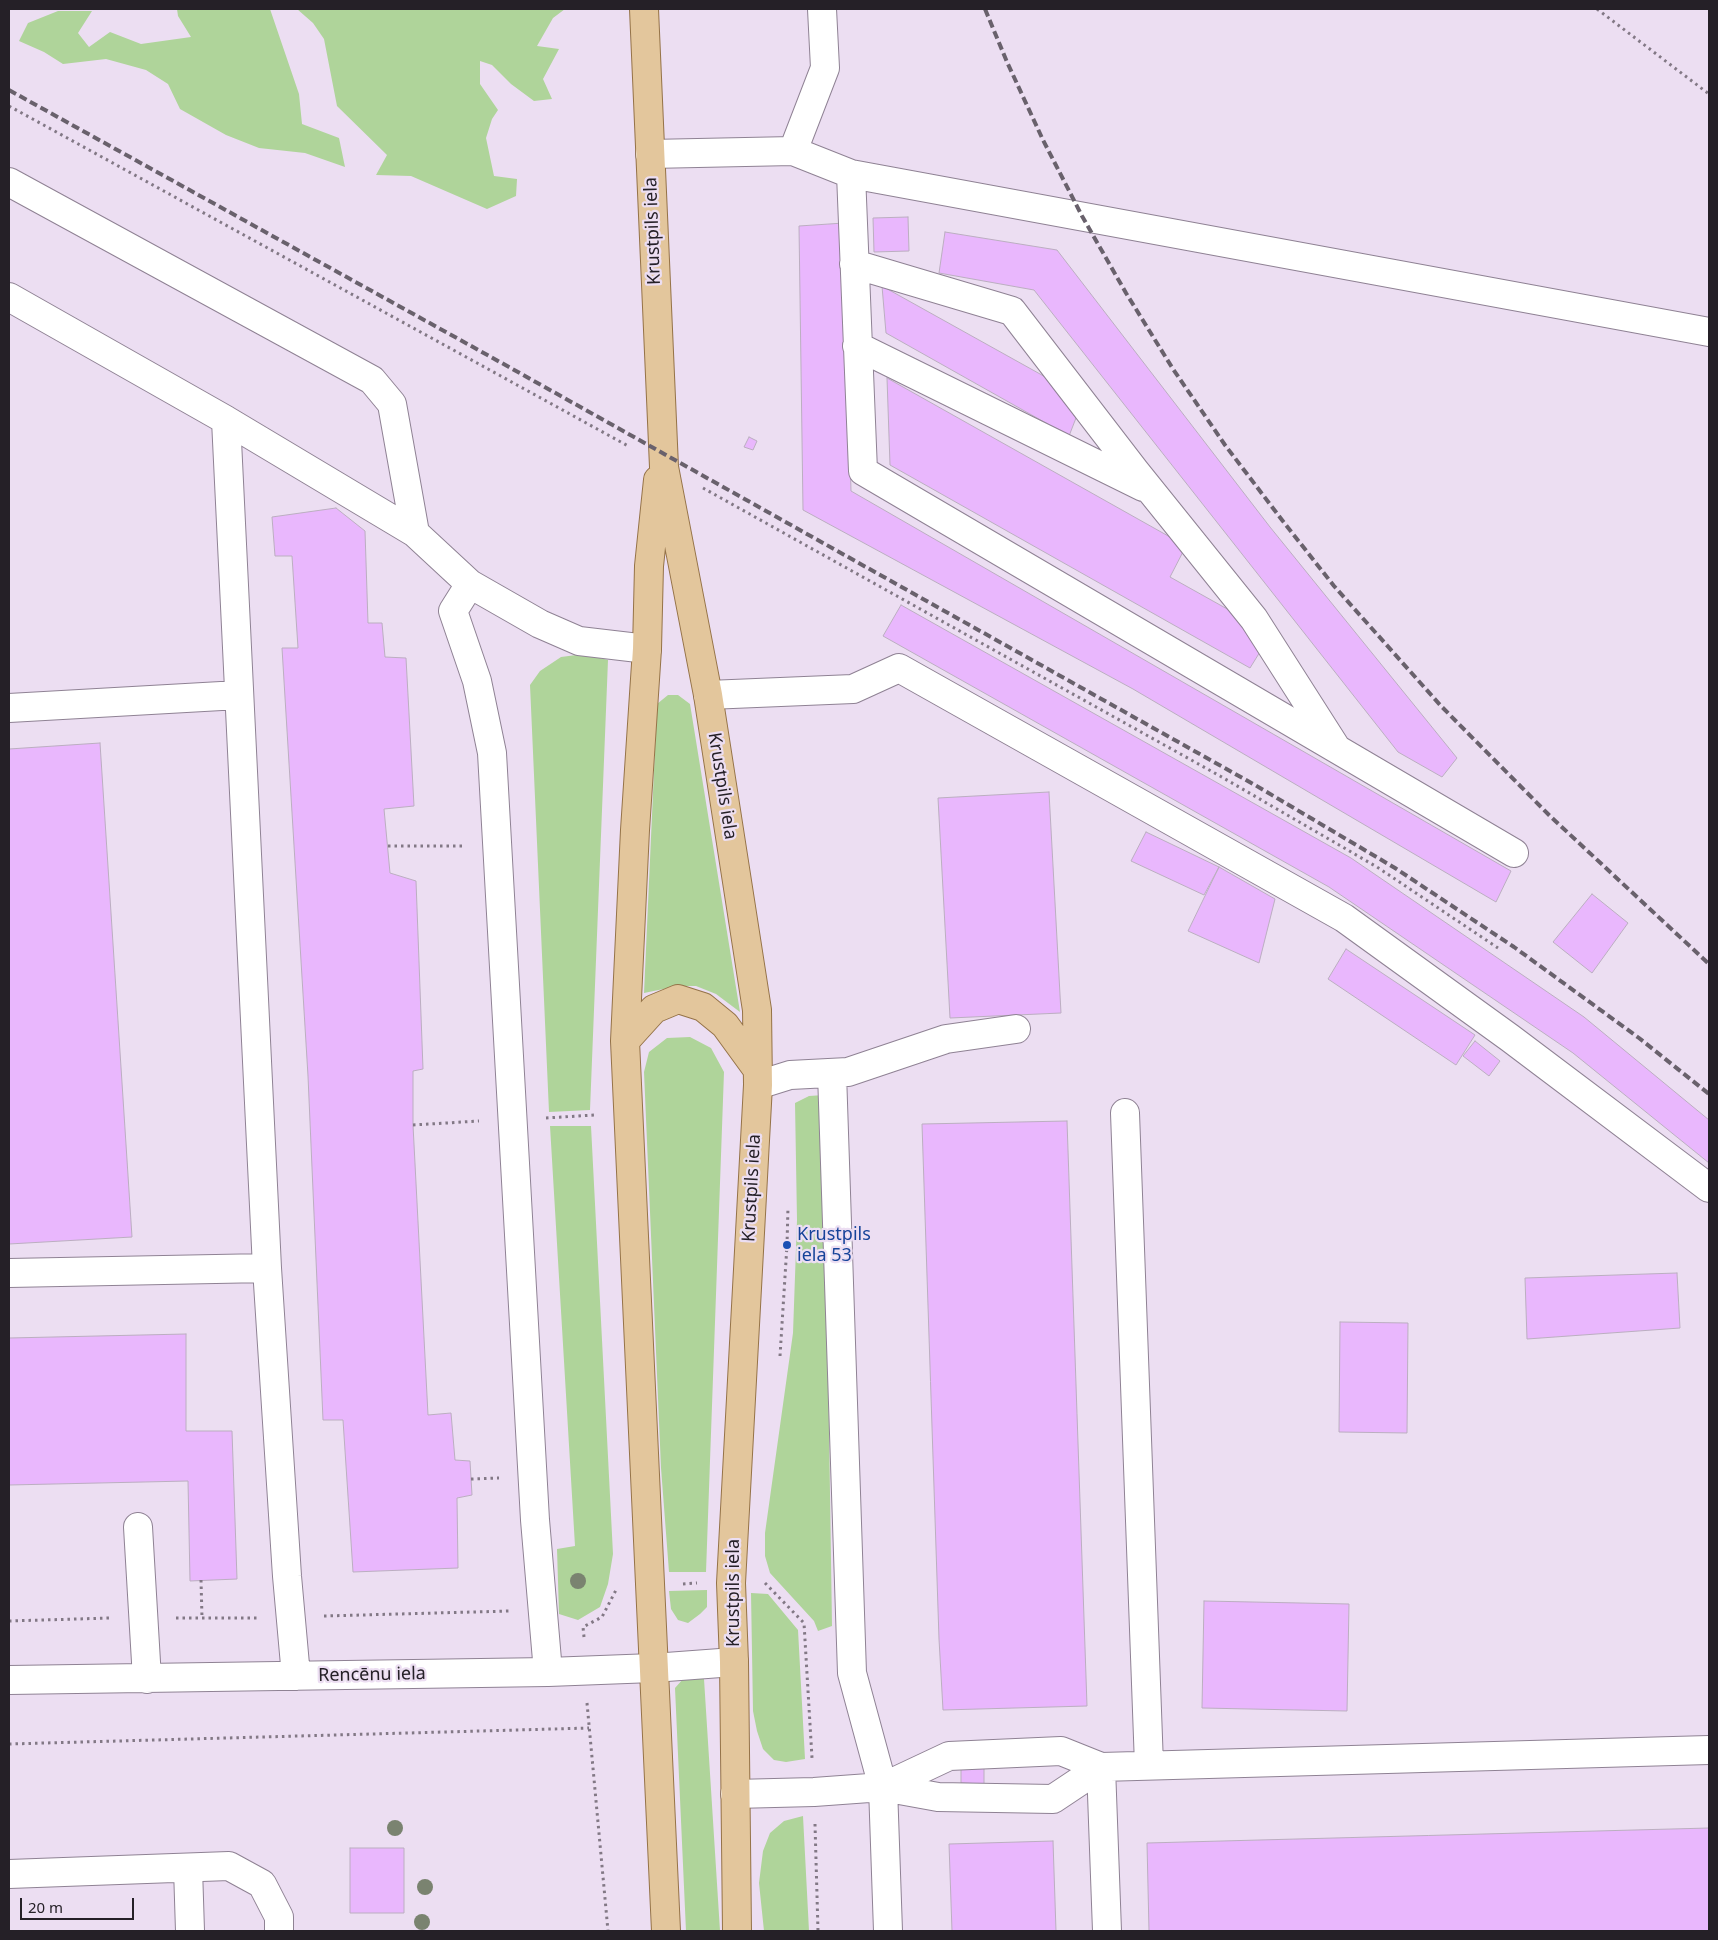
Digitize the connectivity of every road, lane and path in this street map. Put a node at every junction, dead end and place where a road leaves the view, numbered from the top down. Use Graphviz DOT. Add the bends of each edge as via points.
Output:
graph roads {
  1 [pos="644,9"];
  2 [pos="822,9"];
  3 [pos="1597,9"];
  4 [pos="1709,94"];
  5 [pos="9,106"];
  6 [pos="793,150"];
  7 [pos="650,154"];
  8 [pos="851,174"];
  9 [pos="9,182"];
  10 [pos="854,264"];
  11 [pos="9,298"];
  12 [pos="1709,332"];
  13 [pos="857,346"];
  14 [pos="226,420"];
  15 [pos="662,461"];
  16 [pos="1150,490"];
  17 [pos="415,533"];
  18 [pos="470,584"];
  19 [pos="647,649"];
  20 [pos="239,695"];
  21 [pos="708,695"];
  22 [pos="9,708"];
  23 [pos="1337,749"];
  24 [pos="388,846"];
  25 [pos="462,846"];
  26 [pos="1514,853"];
  27 [pos="1498,948"];
  28 [pos="1016,1029"];
  29 [pos="625,1041"];
  30 [pos="832,1073"];
  31 [pos="757,1077"];
  32 [pos="1125,1113"];
  33 [pos="1709,1188"];
  34 [pos="788,1201"];
  35 [pos="267,1268"];
  36 [pos="9,1273"];
  37 [pos="779,1363"];
  38 [pos="504,1478"];
  39 [pos="471,1479"];
  40 [pos="138,1527"];
  41 [pos="201,1580"];
  42 [pos="763,1581"];
  43 [pos="202,1618"];
  44 [pos="734,1662"];
  45 [pos="653,1668"];
  46 [pos="586,1671"];
  47 [pos="548,1672"];
  48 [pos="296,1676"];
  49 [pos="147,1679"];
  50 [pos="9,1680"];
  51 [pos="589,1728"];
  52 [pos="9,1744"];
  53 [pos="1709,1750"];
  54 [pos="1149,1765"];
  55 [pos="1101,1767"];
  56 [pos="883,1787"];
  57 [pos="814,1792"];
  58 [pos="735,1794"];
  59 [pos="188,1868"];
  60 [pos="9,1874"];
  61 [pos="190,1931"];
  62 [pos="279,1931"];
  63 [pos="608,1931"];
  64 [pos="666,1931"];
  65 [pos="737,1931"];
  66 [pos="818,1931"];
  67 [pos="888,1931"];
  68 [pos="1107,1931"];
  1 -- 7 [label="main road, Krustpils iela"];
  2 -- 6 [label="street" via="825,68"];
  3 -- 4 [label="path"];
  5 -- 15 [label="path"];
  6 -- 7 [label="street"];
  6 -- 8 [label="street"];
  7 -- 15 [label="main road, Krustpils iela"];
  8 -- 10 [label="street"];
  8 -- 12 [label="street"];
  9 -- 17 [label="street" via="372,380 392,404"];
  10 -- 13 [label="street"];
  10 -- 16 [label="street" via="1012,311"];
  11 -- 14 [label="street"];
  13 -- 16 [label="street"];
  13 -- 23 [label="street" via="863,471"];
  14 -- 17 [label="street"];
  14 -- 20 [label="street"];
  15 -- 19 [label="main road, Krustpils iela" via="649,566"];
  15 -- 21 [label="main road, Krustpils iela"];
  15 -- 27 [label="path" via="1369,862"];
  16 -- 23 [label="street" via="1254,619"];
  17 -- 18 [label="street"];
  18 -- 19 [label="street" via="540,624 579,641"];
  18 -- 47 [label="street" via="453,611 477,681 492,753 535,1520"];
  19 -- 29 [label="main road, Krustpils iela"];
  20 -- 22 [label="street"];
  20 -- 35 [label="street"];
  21 -- 31 [label="main road, Krustpils iela" via="757,1010"];
  21 -- 33 [label="street" via="854,689 899,668 1344,918"];
  23 -- 26 [label="street"];
  24 -- 25 [label="path"];
  28 -- 30 [label="street" via="946,1038 848,1072"];
  29 -- 31 [label="main road" via="654,1009 678,999 703,1007 725,1025"];
  29 -- 45 [label="main road, Krustpils iela"];
  30 -- 31 [label="street"];
  30 -- 56 [label="street" via="852,1673"];
  31 -- 44 [label="main road, Krustpils iela" via="731,1583"];
  32 -- 54 [label="street"];
  34 -- 37 [label="path"];
  35 -- 36 [label="street"];
  35 -- 48 [label="street"];
  38 -- 39 [label="path"];
  40 -- 49 [label="street"];
  41 -- 43 [label="path"];
  42 -- 57 [label="path" via="804,1623"];
  44 -- 45 [label="street, Rencēnu iela"];
  44 -- 58 [label="main road, Krustpils iela"];
  45 -- 46 [label="street, Rencēnu iela"];
  45 -- 64 [label="main road, Krustpils iela"];
  46 -- 47 [label="street, Rencēnu iela"];
  46 -- 51 [label="path"];
  47 -- 48 [label="street, Rencēnu iela"];
  48 -- 49 [label="street, Rencēnu iela"];
  49 -- 50 [label="street, Rencēnu iela"];
  51 -- 52 [label="path"];
  51 -- 63 [label="path"];
  53 -- 54 [label="street"];
  54 -- 55 [label="street"];
  55 -- 56 [label="street" via="1061,1752 949,1756"];
  55 -- 56 [label="street" via="1053,1799 938,1797"];
  55 -- 68 [label="street"];
  56 -- 57 [label="street"];
  56 -- 67 [label="street"];
  57 -- 58 [label="street"];
  57 -- 66 [label="path"];
  58 -- 65 [label="main road, Krustpils iela"];
  59 -- 60 [label="street"];
  59 -- 61 [label="street"];
  59 -- 62 [label="street" via="229,1866 262,1884 279,1917"];
}
